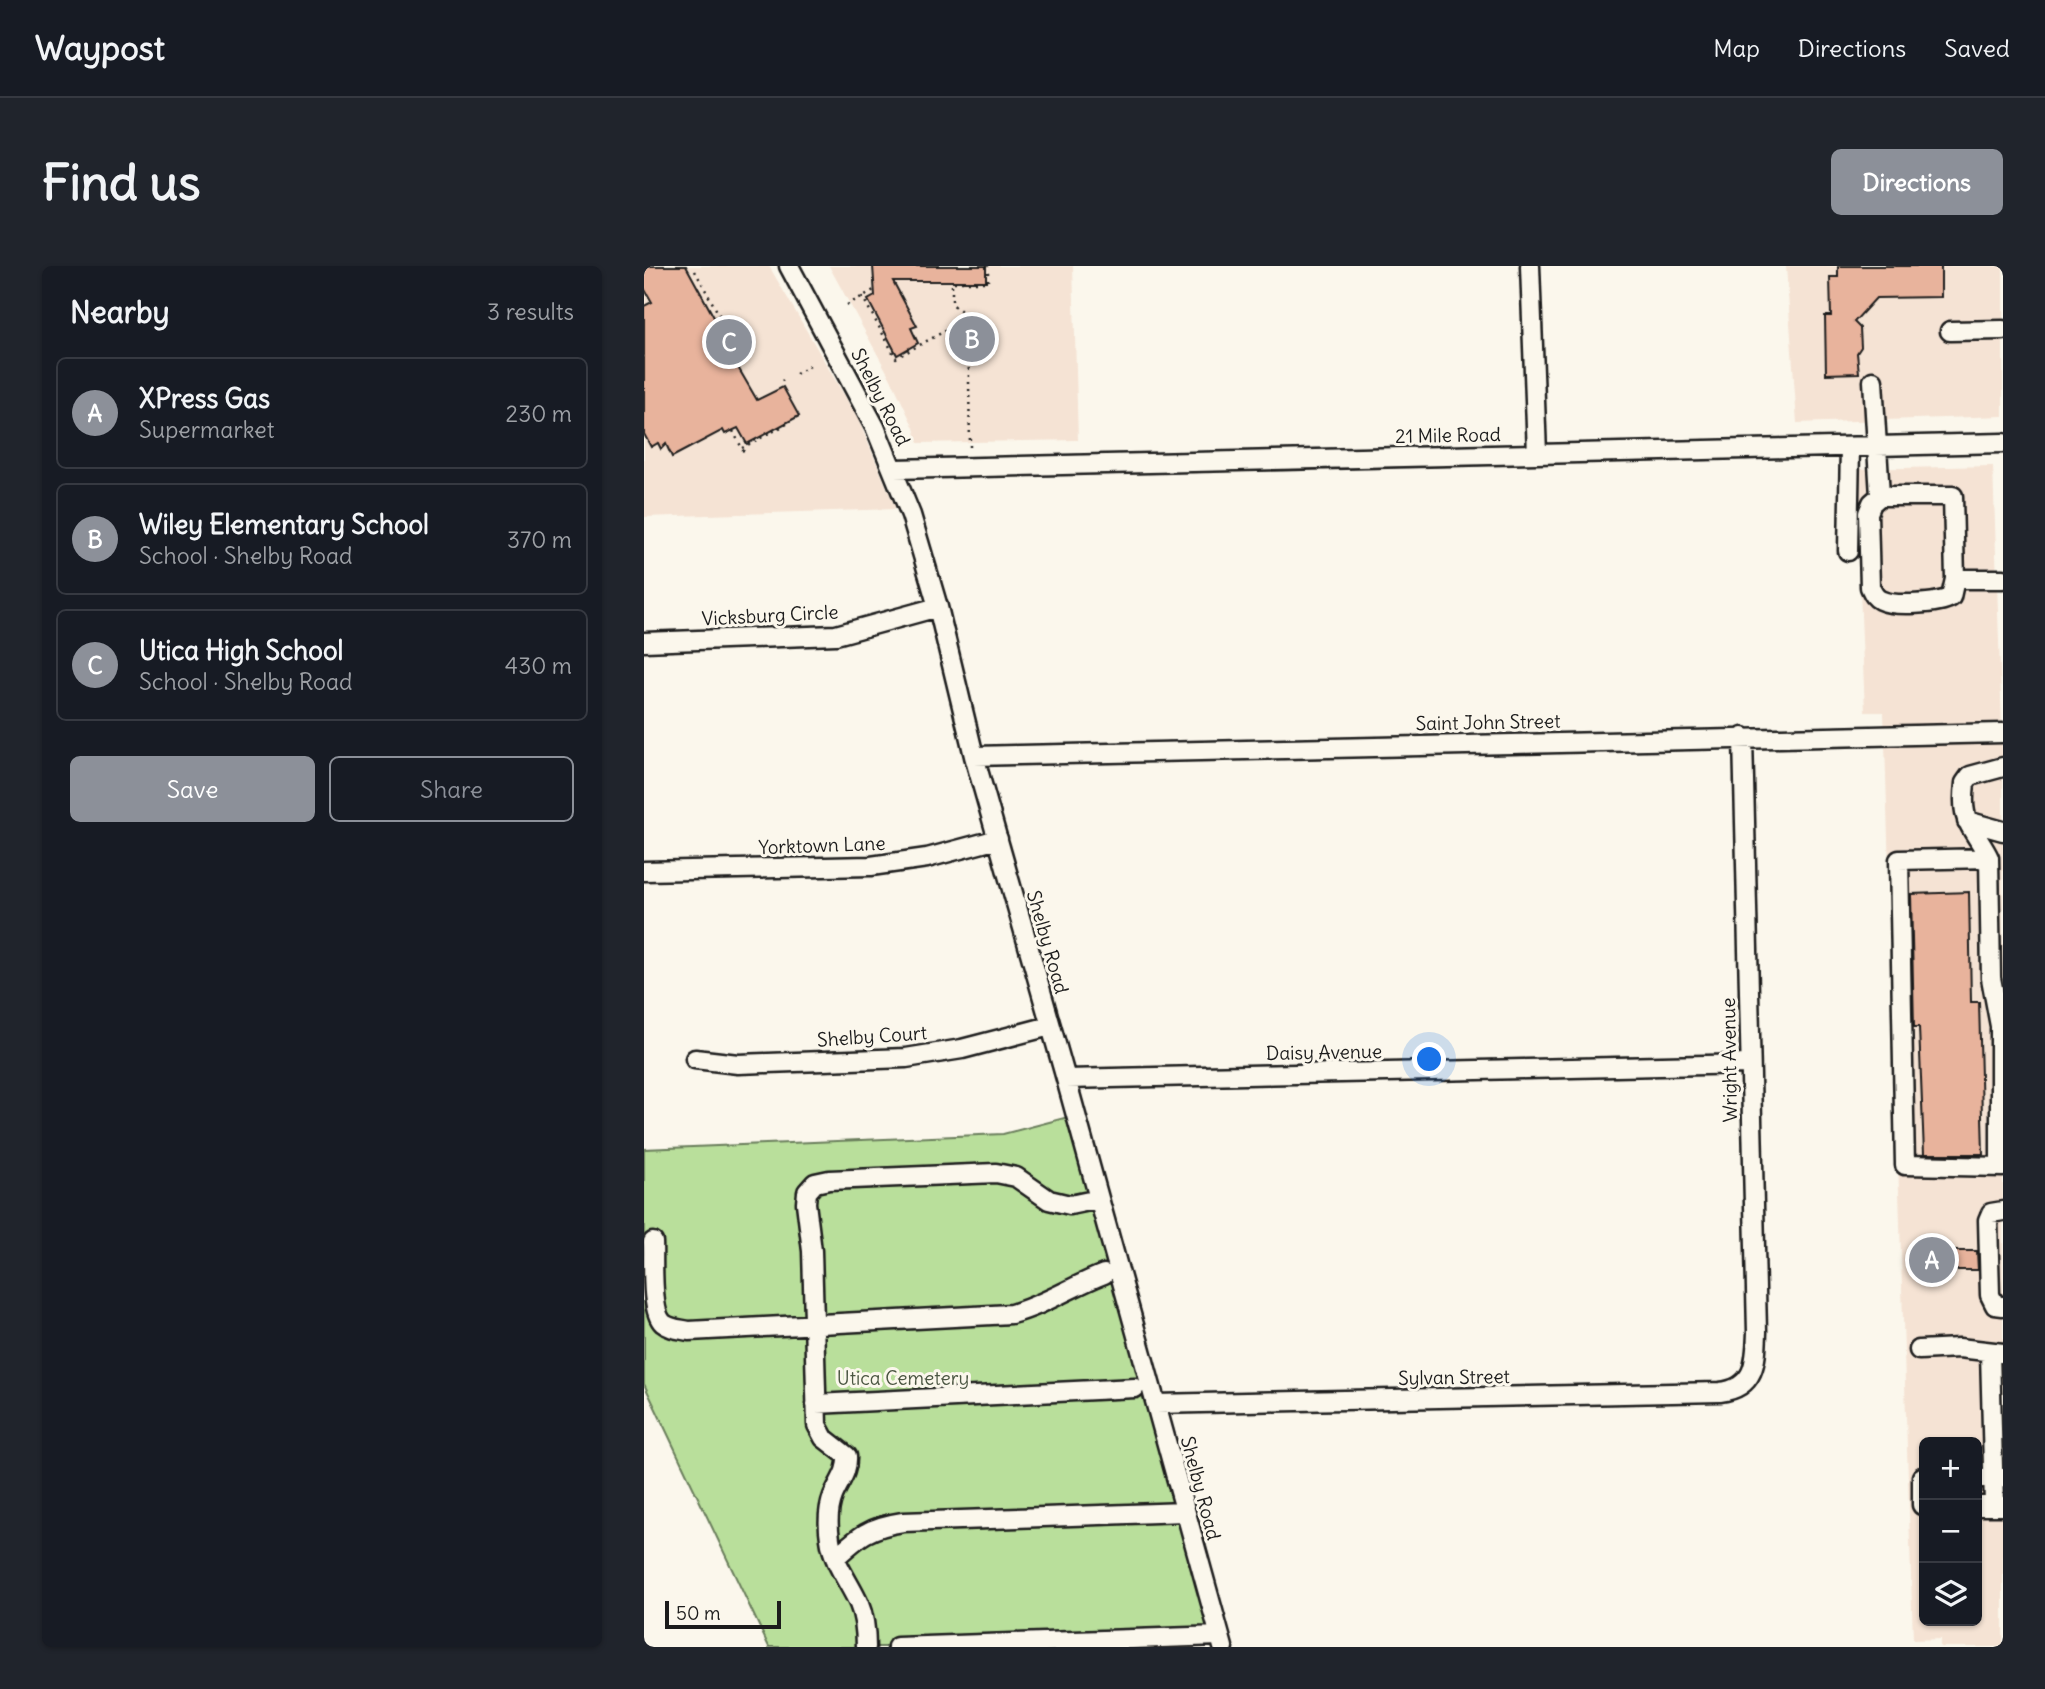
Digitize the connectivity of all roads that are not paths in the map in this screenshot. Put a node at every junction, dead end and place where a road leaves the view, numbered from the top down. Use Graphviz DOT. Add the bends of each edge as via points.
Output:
graph roads {
  1 [pos="789,266"];
  2 [pos="1530,266"];
  3 [pos="2003,330"];
  4 [pos="1950,331"];
  5 [pos="1872,381"];
  6 [pos="2003,443"];
  7 [pos="1877,446"];
  8 [pos="1850,447"];
  9 [pos="1537,454"];
  10 [pos="894,469"];
  11 [pos="1880,496"];
  12 [pos="1848,551"];
  13 [pos="1955,579"];
  14 [pos="2003,579"];
  15 [pos="938,607"];
  16 [pos="644,642"];
  17 [pos="2003,733"];
  18 [pos="1744,737"];
  19 [pos="974,756"];
  20 [pos="2003,767"];
  21 [pos="1967,821"];
  22 [pos="2003,831"];
  23 [pos="998,838"];
  24 [pos="1989,858"];
  25 [pos="644,871"];
  26 [pos="1996,905"];
  27 [pos="2000,1009"];
  28 [pos="1050,1026"];
  29 [pos="695,1059"];
  30 [pos="1750,1064"];
  31 [pos="1066,1079"];
  32 [pos="2001,1118"];
  33 [pos="2002,1167"];
  34 [pos="1099,1199"];
  35 [pos="2003,1211"];
  36 [pos="653,1242"];
  37 [pos="1104,1274"];
  38 [pos="2003,1306"];
  39 [pos="813,1325"];
  40 [pos="1919,1350"];
  41 [pos="1997,1353"];
  42 [pos="1748,1380"];
  43 [pos="1135,1388"];
  44 [pos="816,1404"];
  45 [pos="1156,1404"];
  46 [pos="1991,1478"];
  47 [pos="1991,1506"];
  48 [pos="1185,1512"];
  49 [pos="835,1558"];
  50 [pos="1221,1642"];
  51 [pos="866,1647"];
  52 [pos="897,1647"];
  1 -- 10 [label="street, Shelby Road"];
  2 -- 9 [label="street"];
  3 -- 4 [label="street"];
  5 -- 7 [label="street"];
  6 -- 7 [label="street, 21 Mile Road"];
  7 -- 8 [label="street, 21 Mile Road"];
  7 -- 11 [label="street"];
  8 -- 9 [label="street, 21 Mile Road"];
  8 -- 12 [label="street"];
  9 -- 10 [label="street, 21 Mile Road"];
  10 -- 15 [label="street, Shelby Road"];
  11 -- 13 [label="street" via="1953,496"];
  11 -- 13 [label="street" via="1868,513 1874,596 1892,604 1943,601 1951,597"];
  13 -- 14 [label="street"];
  15 -- 16 [label="street, Vicksburg Circle" via="836,635"];
  15 -- 19 [label="street, Shelby Road"];
  17 -- 18 [label="street, Saint John Street"];
  18 -- 19 [label="street, Saint John Street"];
  18 -- 30 [label="street, Wright Avenue"];
  19 -- 23 [label="street, Shelby Road"];
  20 -- 21 [label="street" via="1965,780"];
  21 -- 22 [label="street"];
  21 -- 24 [label="street"];
  23 -- 25 [label="street, Yorktown Lane" via="927,858 870,866"];
  23 -- 28 [label="street, Shelby Road"];
  24 -- 26 [label="street"];
  24 -- 33 [label="street" via="1899,860 1905,1165"];
  26 -- 27 [label="street" via="1991,978"];
  27 -- 32 [label="street"];
  28 -- 29 [label="street, Shelby Court" via="906,1058 738,1065"];
  28 -- 31 [label="street, Shelby Road"];
  30 -- 31 [label="street, Daisy Avenue"];
  30 -- 42 [label="street, Wright Avenue" via="1757,1352"];
  31 -- 34 [label="street, Shelby Road"];
  32 -- 33 [label="street"];
  34 -- 39 [label="street" via="1070,1205 1049,1200 1016,1177 996,1173 815,1183 807,1192 806,1203"];
  34 -- 45 [label="street, Shelby Road"];
  35 -- 38 [label="street" via="1991,1213 1988,1220 1990,1295 1995,1305"];
  36 -- 39 [label="street" via="655,1309 661,1322 671,1328"];
  37 -- 39 [label="street" via="1034,1308 1011,1314"];
  39 -- 44 [label="street"];
  40 -- 41 [label="street" via="1959,1348"];
  41 -- 46 [label="street"];
  42 -- 45 [label="street, Sylvan Street" via="1734,1391 1720,1392"];
  43 -- 44 [label="street"];
  44 -- 49 [label="street" via="817,1425 824,1438 847,1456 848,1469 832,1497 829,1521"];
  45 -- 48 [label="street, Shelby Road"];
  46 -- 47 [label="street"];
  48 -- 49 [label="street" via="903,1522 862,1534"];
  48 -- 50 [label="street, Shelby Road"];
  49 -- 51 [label="street" via="859,1604"];
  50 -- 52 [label="street"];
}
